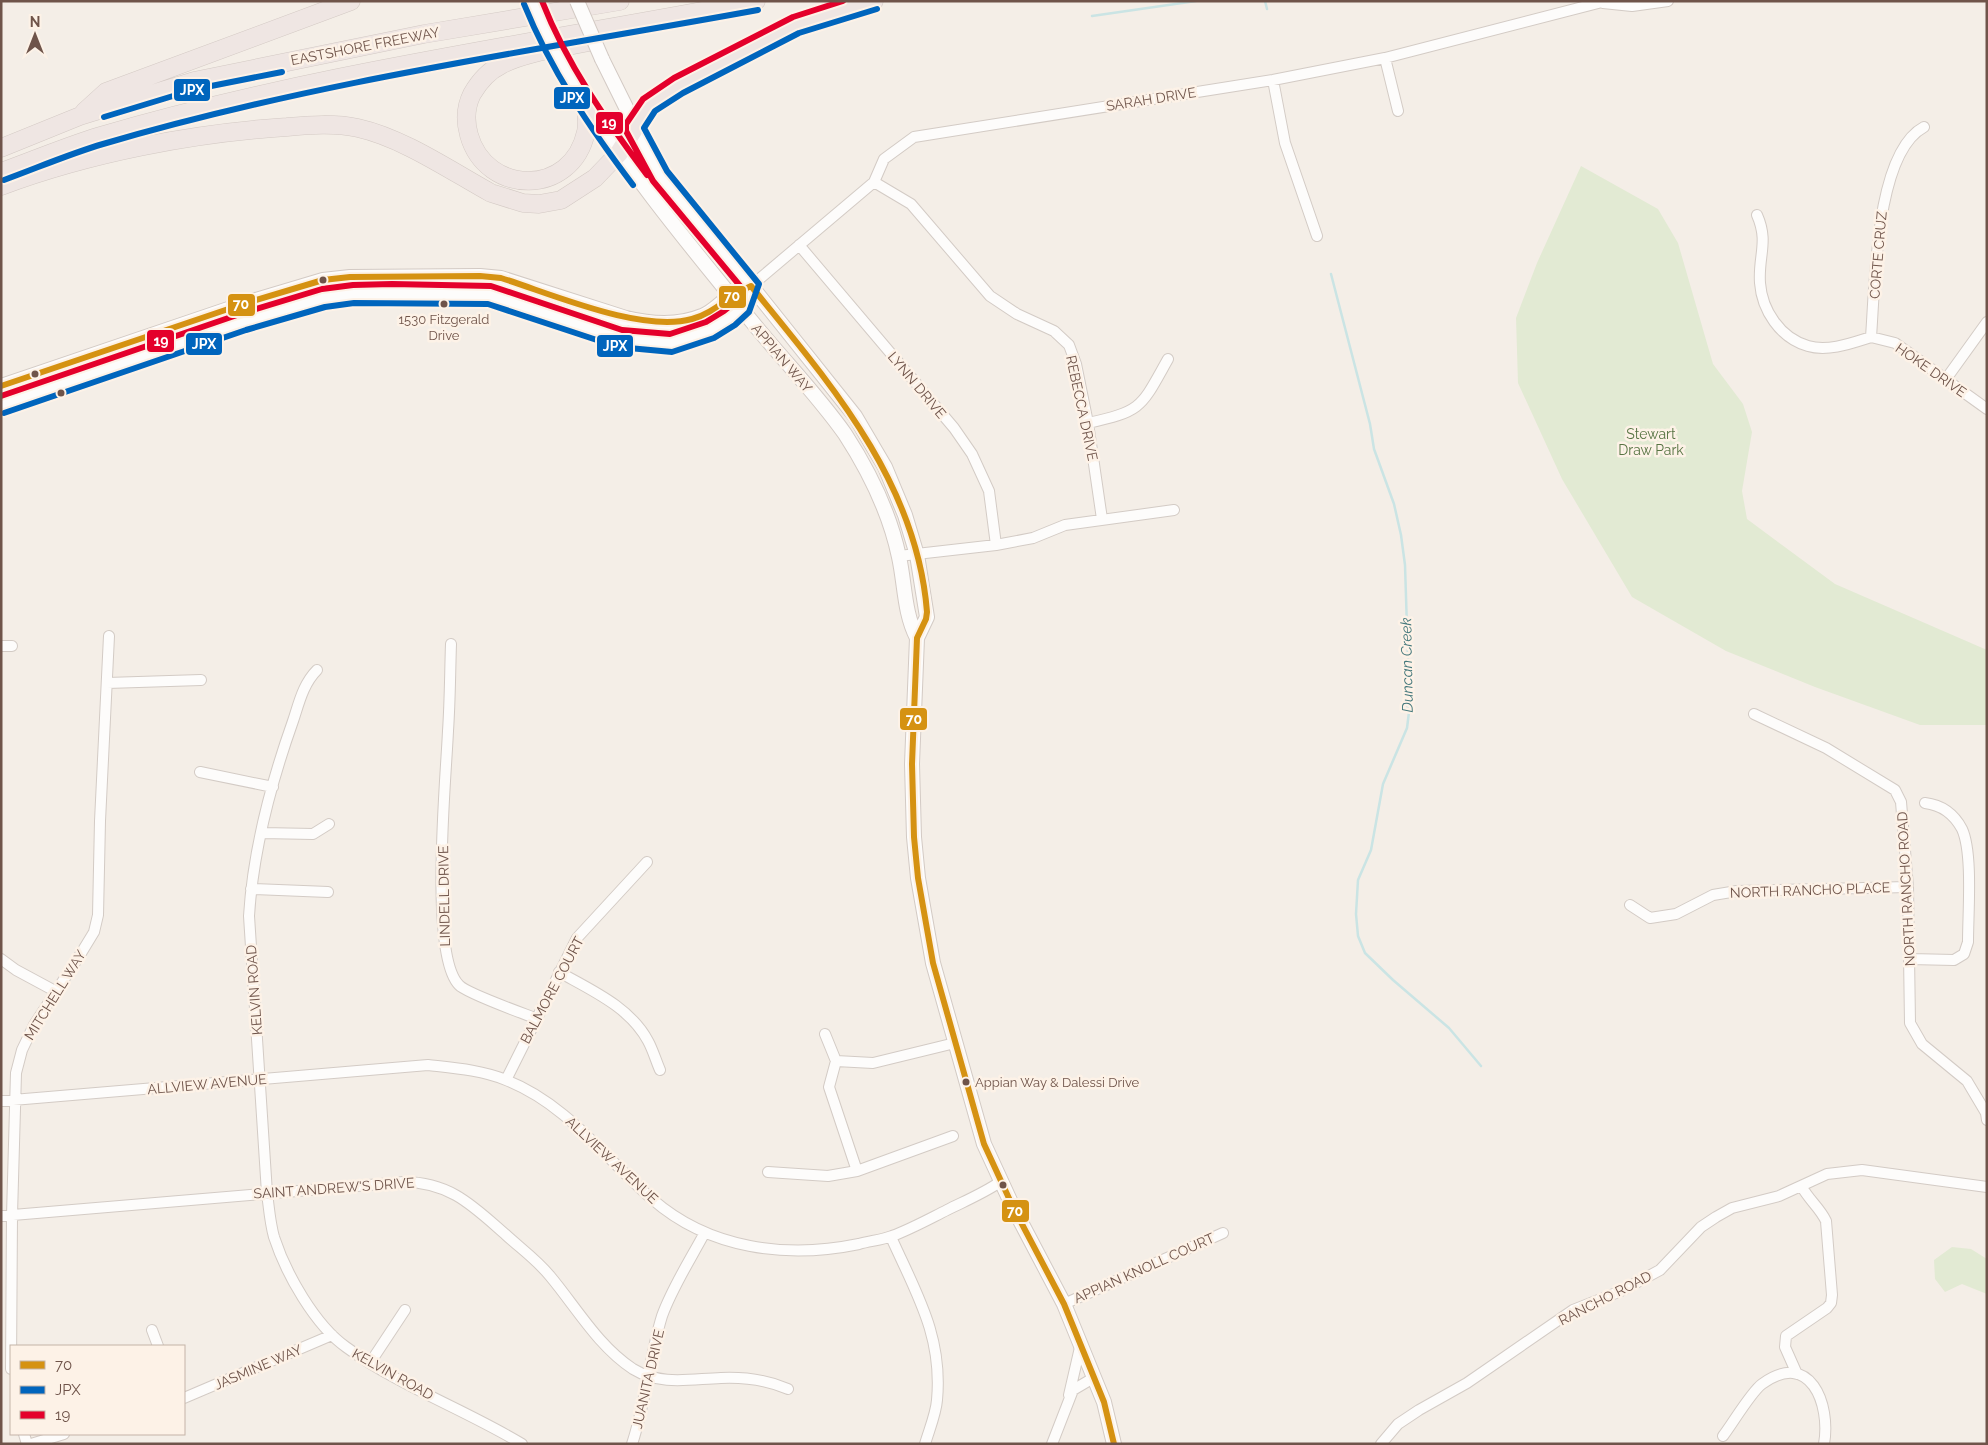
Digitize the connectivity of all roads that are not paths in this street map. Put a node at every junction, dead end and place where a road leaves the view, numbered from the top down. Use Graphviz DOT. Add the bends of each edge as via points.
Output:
graph roads {
  1 [pos="351,1"];
  2 [pos="532,1"];
  3 [pos="577,1"];
  4 [pos="620,1"];
  5 [pos="756,1"];
  6 [pos="874,1"];
  7 [pos="1668,1"];
  8 [pos="1605,2"];
  9 [pos="684,15"];
  10 [pos="1385,58"];
  11 [pos="1273,80"];
  12 [pos="586,106"];
  13 [pos="1398,111"];
  14 [pos="80,116"];
  15 [pos="1924,127"];
  16 [pos="634,128"];
  17 [pos="1,148"];
  18 [pos="619,153"];
  19 [pos="1,172"];
  20 [pos="874,182"];
  21 [pos="1,186"];
  22 [pos="1757,215"];
  23 [pos="1318,236"];
  24 [pos="799,245"];
  25 [pos="751,286"];
  26 [pos="731,295"];
  27 [pos="508,300"];
  28 [pos="570,300"];
  29 [pos="741,308"];
  30 [pos="559,317"];
  31 [pos="626,318"];
  32 [pos="1987,322"];
  33 [pos="1871,337"];
  34 [pos="1168,359"];
  35 [pos="1946,379"];
  36 [pos="1,386"];
  37 [pos="1,405"];
  38 [pos="1987,409"];
  39 [pos="1088,423"];
  40 [pos="1174,510"];
  41 [pos="1102,519"];
  42 [pos="996,545"];
  43 [pos="917,555"];
  44 [pos="899,556"];
  45 [pos="109,636"];
  46 [pos="917,638"];
  47 [pos="450,644"];
  48 [pos="317,670"];
  49 [pos="202,680"];
  50 [pos="107,683"];
  51 [pos="1754,714"];
  52 [pos="200,772"];
  53 [pos="273,787"];
  54 [pos="1925,803"];
  55 [pos="329,824"];
  56 [pos="262,833"];
  57 [pos="648,862"];
  58 [pos="1908,887"];
  59 [pos="251,889"];
  60 [pos="328,892"];
  61 [pos="1630,905"];
  62 [pos="1,959"];
  63 [pos="1910,959"];
  64 [pos="559,972"];
  65 [pos="55,991"];
  66 [pos="535,1018"];
  67 [pos="825,1034"];
  68 [pos="955,1043"];
  69 [pos="836,1061"];
  70 [pos="660,1070"];
  71 [pos="261,1080"];
  72 [pos="506,1080"];
  73 [pos="1,1100"];
  74 [pos="15,1100"];
  75 [pos="1987,1120"];
  76 [pos="953,1136"];
  77 [pos="857,1171"];
  78 [pos="768,1172"];
  79 [pos="1000,1182"];
  80 [pos="1987,1186"];
  81 [pos="1802,1187"];
  82 [pos="267,1193"];
  83 [pos="6,1216"];
  84 [pos="1223,1233"];
  85 [pos="704,1234"];
  86 [pos="891,1237"];
  87 [pos="1064,1304"];
  88 [pos="405,1310"];
  89 [pos="152,1330"];
  90 [pos="332,1335"];
  91 [pos="1081,1342"];
  92 [pos="10,1345"];
  93 [pos="158,1345"];
  94 [pos="370,1363"];
  95 [pos="1797,1374"];
  96 [pos="1095,1377"];
  97 [pos="649,1378"];
  98 [pos="788,1389"];
  99 [pos="185,1398"];
  100 [pos="1068,1400"];
  101 [pos="60,1435"];
  102 [pos="1723,1436"];
  103 [pos="29,1444"];
  104 [pos="522,1444"];
  105 [pos="632,1444"];
  106 [pos="925,1444"];
  107 [pos="1052,1444"];
  108 [pos="1114,1444"];
  109 [pos="1380,1444"];
  110 [pos="1824,1444"];
  1 -- 14 [label="highway" via="106,92"];
  2 -- 12 [label="main road, APPIAN WAY, bridge"];
  3 -- 16 [label="main road, APPIAN WAY, bridge"];
  4 -- 14 [label="highway, EASTSHORE FREEWAY" via="424,34 194,81"];
  5 -- 9 [label="highway, EASTSHORE FREEWAY"];
  6 -- 16 [label="highway" via="796,24 679,84 649,105"];
  7 -- 8 [label="street, SARAH DRIVE" via="1632,6"];
  8 -- 10 [label="street, SARAH DRIVE"];
  9 -- 12 [label="highway" via="501,64 487,74 469,101 466,116 472,145 490,168 511,179 533,182 554,176 567,167 580,149 586,132"];
  9 -- 19 [label="highway, EASTSHORE FREEWAY" via="522,41 330,78 98,136"];
  10 -- 11 [label="street, SARAH DRIVE"];
  10 -- 13 [label="street"];
  11 -- 20 [label="street, SARAH DRIVE" via="914,137 884,159"];
  11 -- 23 [label="street" via="1285,143"];
  12 -- 18 [label="main road, APPIAN WAY"];
  14 -- 17 [label="highway, EASTSHORE FREEWAY"];
  15 -- 33 [label="street, CORTE CRUZ" via="1912,133 1899,157 1882,205"];
  16 -- 18 [label="highway"];
  16 -- 25 [label="main road, APPIAN WAY" via="660,176"];
  18 -- 21 [label="highway" via="575,193 561,200 539,204 509,200 386,137 358,128 321,125 255,129 188,139 112,154"];
  18 -- 26 [label="main road, APPIAN WAY"];
  20 -- 24 [label="street, SARAH DRIVE"];
  20 -- 39 [label="street, REBECCA DRIVE" via="911,204 990,296 1017,314 1054,331 1069,345"];
  22 -- 33 [label="street" via="1763,230 1760,282 1764,304 1776,324 1789,337 1808,347 1841,346"];
  24 -- 25 [label="street, SARAH DRIVE"];
  24 -- 42 [label="street, LYNN DRIVE" via="954,428 972,454 989,491"];
  25 -- 26 [label="main road"];
  25 -- 29 [label="main road"];
  25 -- 43 [label="main road, APPIAN WAY" via="855,416 892,481"];
  26 -- 29 [label="main road, APPIAN WAY"];
  26 -- 31 [label="main road" via="704,316 686,321 646,322"];
  27 -- 28 [label="main road" via="522,298 563,306"];
  27 -- 30 [label="main road"];
  27 -- 37 [label="main road" via="469,293 353,294 323,298"];
  28 -- 31 [label="main road"];
  28 -- 36 [label="main road" via="508,280 480,276 330,279 249,302"];
  29 -- 30 [label="main road" via="710,330 670,343 620,339"];
  29 -- 44 [label="main road, APPIAN WAY" via="844,434 878,494"];
  30 -- 31 [label="main road" via="577,314 609,324"];
  32 -- 35 [label="street"];
  33 -- 35 [label="street, HOKE DRIVE" via="1895,343"];
  34 -- 39 [label="street" via="1144,401 1125,415"];
  35 -- 38 [label="street, HOKE DRIVE"];
  39 -- 41 [label="street, REBECCA DRIVE"];
  40 -- 41 [label="street"];
  41 -- 42 [label="street" via="1065,525 1033,538"];
  42 -- 43 [label="street"];
  43 -- 44 [label="street"];
  43 -- 46 [label="main road, APPIAN WAY" via="927,617"];
  44 -- 46 [label="main road, APPIAN WAY" via="909,622"];
  45 -- 50 [label="street, MITCHELL WAY"];
  46 -- 68 [label="main road, APPIAN WAY" via="912,764 914,837 933,963"];
  47 -- 66 [label="street, LINDELL DRIVE" via="444,780 442,908 445,955 449,971 460,987"];
  48 -- 53 [label="street, KELVIN ROAD" via="307,681"];
  49 -- 50 [label="street"];
  50 -- 65 [label="street, MITCHELL WAY" via="98,915 94,932"];
  51 -- 58 [label="street, NORTH RANCHO ROAD" via="1826,748 1895,790 1902,802"];
  52 -- 53 [label="street"];
  53 -- 56 [label="street, KELVIN ROAD"];
  54 -- 63 [label="street" via="1935,804 1949,812 1962,829 1967,850 1968,942 1964,954 1954,960"];
  55 -- 56 [label="street" via="313,834"];
  56 -- 59 [label="street, KELVIN ROAD"];
  57 -- 64 [label="street, BALMORE COURT" via="577,938"];
  58 -- 61 [label="street, NORTH RANCHO PLACE" via="1737,891 1713,895 1676,914 1650,918"];
  58 -- 63 [label="street, NORTH RANCHO ROAD"];
  59 -- 60 [label="street"];
  59 -- 71 [label="street, KELVIN ROAD"];
  62 -- 65 [label="street"];
  63 -- 75 [label="street, NORTH RANCHO ROAD" via="1910,1023 1922,1044 1967,1081"];
  64 -- 66 [label="street, BALMORE COURT"];
  64 -- 70 [label="street" via="609,1000 636,1025 648,1041"];
  65 -- 74 [label="street, MITCHELL WAY" via="22,1050 16,1073"];
  66 -- 72 [label="street, BALMORE COURT"];
  67 -- 69 [label="street"];
  68 -- 69 [label="street" via="872,1063"];
  68 -- 79 [label="main road, APPIAN WAY" via="984,1144"];
  69 -- 77 [label="street" via="829,1087"];
  71 -- 72 [label="street, ALLVIEW AVENUE" via="428,1065 470,1070"];
  71 -- 74 [label="street, ALLVIEW AVENUE"];
  71 -- 82 [label="street, KELVIN ROAD"];
  72 -- 85 [label="street, ALLVIEW AVENUE" via="542,1099 573,1121 652,1200"];
  73 -- 74 [label="street, ALLVIEW AVENUE"];
  74 -- 83 [label="street, MITCHELL WAY"];
  76 -- 77 [label="street"];
  77 -- 78 [label="street" via="828,1176"];
  79 -- 86 [label="street, ALLVIEW AVENUE"];
  79 -- 87 [label="main road, APPIAN WAY"];
  80 -- 81 [label="street, RANCHO ROAD" via="1862,1170 1827,1174"];
  81 -- 95 [label="street" via="1808,1200 1822,1212 1826,1221 1832,1295 1826,1308 1786,1336 1785,1347"];
  81 -- 109 [label="street, RANCHO ROAD" via="1732,1208 1716,1217 1701,1227 1660,1270 1621,1291 1573,1310 1467,1383 1398,1424"];
  82 -- 83 [label="street, SAINT ANDREW'S DRIVE"];
  82 -- 90 [label="street, KELVIN ROAD" via="274,1237 282,1256 302,1296"];
  82 -- 97 [label="street, SAINT ANDREW'S DRIVE" via="421,1182 454,1194 537,1262 616,1356"];
  83 -- 92 [label="street, MITCHELL WAY"];
  84 -- 87 [label="street, APPIAN KNOLL COURT"];
  85 -- 86 [label="street, ALLVIEW AVENUE" via="736,1244 800,1250 836,1248"];
  85 -- 97 [label="street, JUANITA DRIVE" via="663,1315 652,1352"];
  86 -- 106 [label="street" via="932,1330 938,1362 937,1402"];
  87 -- 91 [label="main road, APPIAN WAY"];
  88 -- 94 [label="street"];
  89 -- 93 [label="street"];
  90 -- 94 [label="street, KELVIN ROAD"];
  90 -- 99 [label="street, JASMINE WAY"];
  91 -- 96 [label="main road, APPIAN WAY"];
  91 -- 100 [label="street"];
  94 -- 104 [label="street, KELVIN ROAD"];
  95 -- 102 [label="street" via="1781,1373 1761,1384"];
  95 -- 110 [label="street" via="1810,1381 1821,1395 1826,1434"];
  96 -- 100 [label="street" via="1078,1386"];
  96 -- 108 [label="main road, APPIAN WAY"];
  97 -- 98 [label="street" via="662,1381 756,1380"];
  97 -- 105 [label="street, JUANITA DRIVE"];
  100 -- 107 [label="street"];
  101 -- 103 [label="street"];
}
